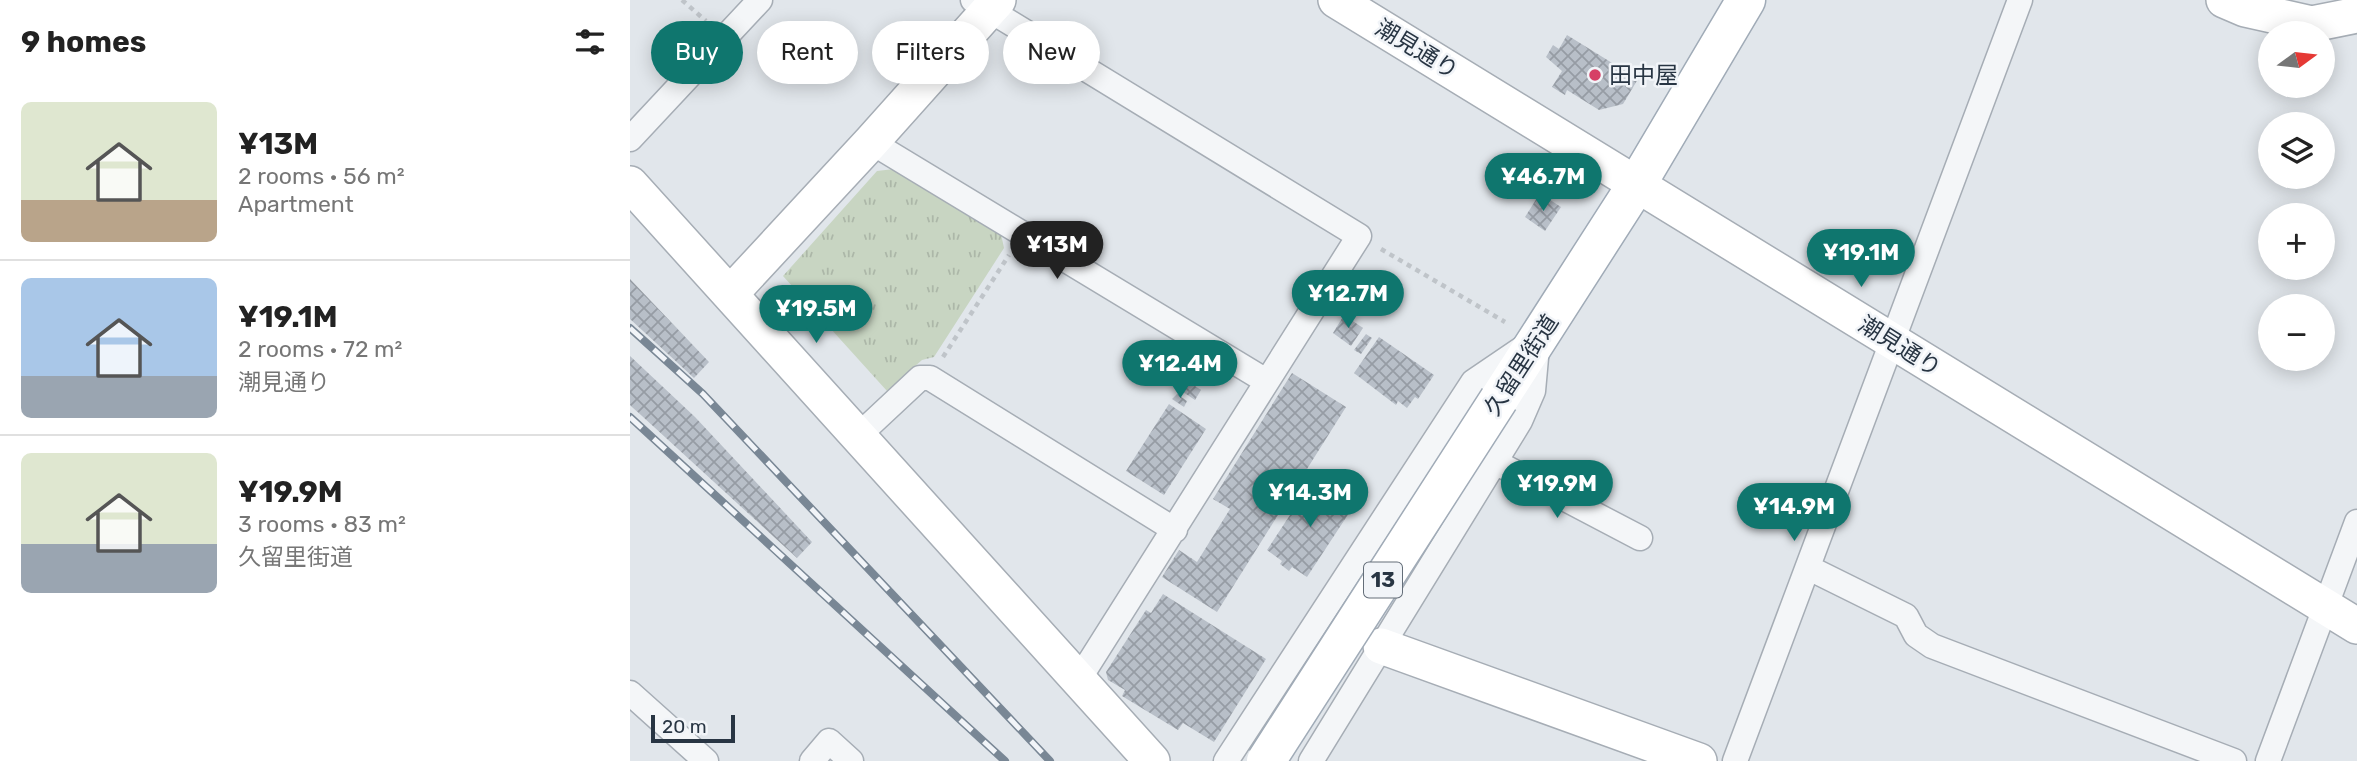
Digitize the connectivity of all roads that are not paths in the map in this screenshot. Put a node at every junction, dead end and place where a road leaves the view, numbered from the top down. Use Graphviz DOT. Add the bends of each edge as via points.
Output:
graph roads {
  1 [pos="760,0"];
  2 [pos="1336,0"];
  3 [pos="1746,0"];
  4 [pos="2020,0"];
  5 [pos="2224,0"];
  6 [pos="987,4"];
  7 [pos="2357,15"];
  8 [pos="630,139"];
  9 [pos="872,142"];
  10 [pos="630,184"];
  11 [pos="1637,184"];
  12 [pos="731,293"];
  13 [pos="1522,330"];
  14 [pos="1891,340"];
  15 [pos="1266,382"];
  16 [pos="859,435"];
  17 [pos="1495,462"];
  18 [pos="2357,522"];
  19 [pos="1175,530"];
  20 [pos="1640,538"];
  21 [pos="1809,568"];
  22 [pos="2325,606"];
  23 [pos="2357,626"];
  24 [pos="1381,646"];
  25 [pos="1079,679"];
  26 [pos="630,693"];
  27 [pos="706,761"];
  28 [pos="812,761"];
  29 [pos="851,761"];
  30 [pos="1152,761"];
  31 [pos="1226,761"];
  32 [pos="1266,761"];
  33 [pos="1311,761"];
  34 [pos="1699,761"];
  35 [pos="1735,761"];
  36 [pos="2234,761"];
  37 [pos="2268,761"];
  1 -- 8 [label="street"];
  2 -- 11 [label="street, 潮見通り"];
  3 -- 11 [label="main road, 久留里街道 / 13"];
  4 -- 14 [label="street"];
  5 -- 7 [label="street" via="2312,24"];
  6 -- 9 [label="street"];
  6 -- 15 [label="street" via="1359,236"];
  9 -- 12 [label="street"];
  9 -- 15 [label="street"];
  10 -- 12 [label="street"];
  11 -- 13 [label="main road, 久留里街道 / 13"];
  11 -- 14 [label="street, 潮見通り"];
  12 -- 16 [label="street"];
  13 -- 17 [label="street" via="1532,391"];
  13 -- 31 [label="street" via="1473,382"];
  13 -- 32 [label="main road, 久留里街道 / 13, bridge" via="1499,399"];
  14 -- 21 [label="street"];
  14 -- 22 [label="street, 潮見通り"];
  15 -- 19 [label="street"];
  16 -- 19 [label="street" via="920,378 930,378"];
  16 -- 25 [label="street"];
  17 -- 20 [label="street"];
  17 -- 24 [label="street"];
  18 -- 22 [label="street"];
  19 -- 25 [label="street"];
  21 -- 35 [label="street"];
  21 -- 36 [label="street" via="1906,617 1916,635 1932,646"];
  22 -- 23 [label="street, 潮見通り"];
  22 -- 37 [label="street"];
  24 -- 33 [label="street"];
  24 -- 34 [label="street"];
  25 -- 30 [label="street"];
  26 -- 27 [label="street"];
  28 -- 29 [label="street" via="829,741"];
}
